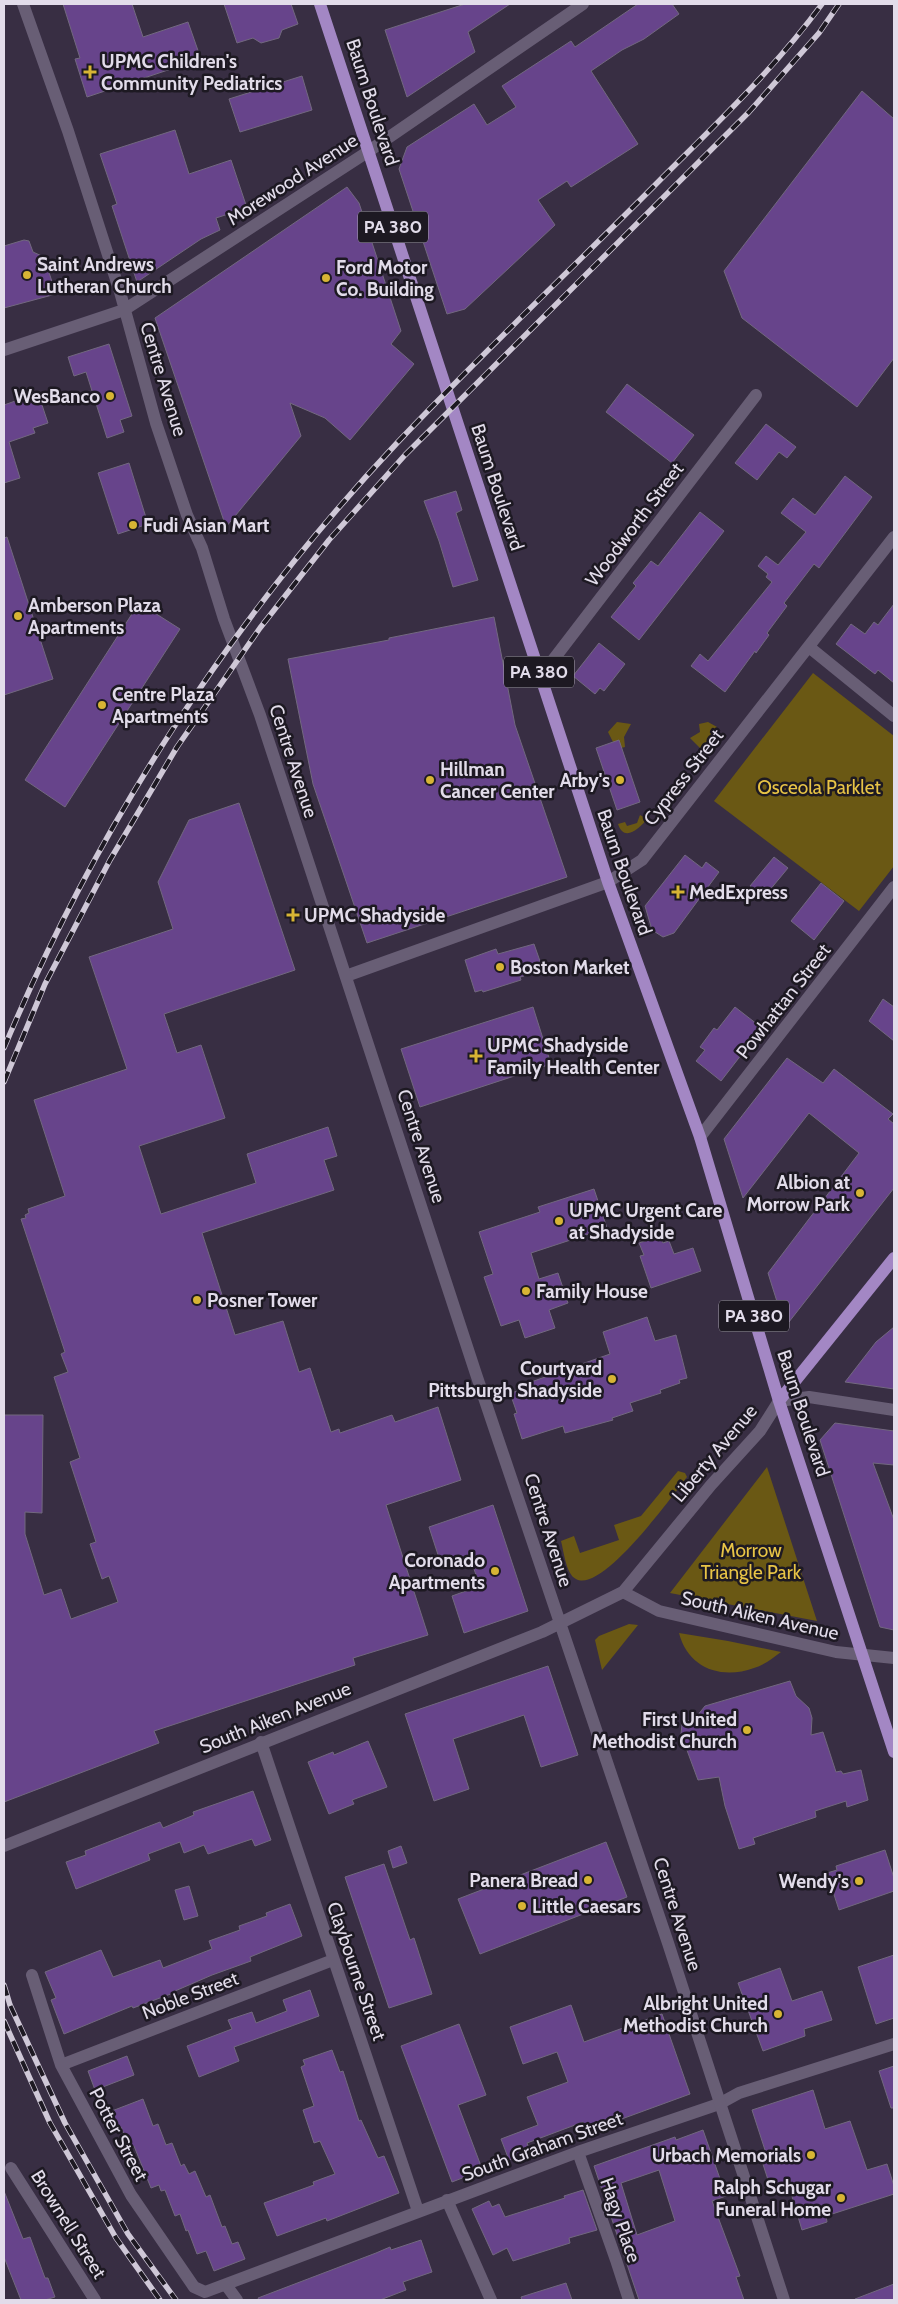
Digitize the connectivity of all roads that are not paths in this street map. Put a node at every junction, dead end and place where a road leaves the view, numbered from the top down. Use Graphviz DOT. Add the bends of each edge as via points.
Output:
graph roads {
  1 [pos="23,4"];
  2 [pos="320,4"];
  3 [pos="583,4"];
  4 [pos="369,151"];
  5 [pos="124,310"];
  6 [pos="4,350"];
  7 [pos="756,395"];
  8 [pos="894,537"];
  9 [pos="809,646"];
  10 [pos="540,677"];
  11 [pos="894,716"];
  12 [pos="608,882"];
  13 [pos="894,887"];
  14 [pos="346,976"];
  15 [pos="700,1137"];
  16 [pos="894,1258"];
  17 [pos="779,1401"];
  18 [pos="894,1410"];
  19 [pos="623,1592"];
  20 [pos="561,1624"];
  21 [pos="861,1654"];
  22 [pos="894,1658"];
  23 [pos="262,1742"];
  24 [pos="894,1752"];
  25 [pos="4,1846"];
  26 [pos="333,1960"];
  27 [pos="32,1975"];
  28 [pos="894,2044"];
  29 [pos="61,2065"];
  30 [pos="719,2104"];
  31 [pos="578,2152"];
  32 [pos="11,2168"];
  33 [pos="447,2200"];
  34 [pos="418,2211"];
  35 [pos="226,2285"];
  36 [pos="205,2292"];
  37 [pos="94,2300"];
  38 [pos="236,2300"];
  39 [pos="491,2300"];
  40 [pos="629,2300"];
  41 [pos="784,2300"];
  1 -- 5 [label="street, Centre Avenue" via="71,140"];
  2 -- 4 [label="main road, Baum Boulevard / PA 380"];
  3 -- 4 [label="street, Morewood Avenue"];
  4 -- 5 [label="street, Morewood Avenue"];
  4 -- 10 [label="main road, Baum Boulevard / PA 380"];
  5 -- 6 [label="street, Morewood Avenue"];
  5 -- 14 [label="street, Centre Avenue" via="156,423 260,715"];
  7 -- 10 [label="street, Woodworth Street"];
  8 -- 9 [label="street, Cypress Street"];
  9 -- 11 [label="street"];
  9 -- 12 [label="street, Cypress Street" via="642,860"];
  10 -- 12 [label="main road, Baum Boulevard / PA 380"];
  12 -- 14 [label="street, Cypress Street"];
  12 -- 15 [label="main road, Baum Boulevard / PA 380"];
  13 -- 15 [label="street, Powhattan Street"];
  14 -- 20 [label="street, Centre Avenue"];
  15 -- 17 [label="main road, Baum Boulevard / PA 380"];
  16 -- 17 [label="main road, Liberty Avenue"];
  17 -- 18 [label="street" via="809,1397"];
  17 -- 19 [label="street, Liberty Avenue" via="760,1432 711,1484"];
  17 -- 21 [label="main road, Baum Boulevard / PA 380"];
  19 -- 20 [label="street, Liberty Avenue"];
  19 -- 21 [label="street, South Aiken Avenue" via="659,1611 836,1652"];
  20 -- 23 [label="street, South Aiken Avenue"];
  20 -- 30 [label="street, Centre Avenue"];
  21 -- 22 [label="street, South Aiken Avenue"];
  21 -- 24 [label="main road, Baum Boulevard / PA 380"];
  23 -- 25 [label="street, South Aiken Avenue"];
  23 -- 26 [label="street, Claybourne Street"];
  26 -- 29 [label="street, Noble Street"];
  26 -- 34 [label="street, Claybourne Street"];
  27 -- 29 [label="street, Potter Street"];
  28 -- 30 [label="street, South Graham Street" via="739,2094"];
  29 -- 36 [label="street, Potter Street" via="131,2195 194,2287"];
  30 -- 31 [label="street, South Graham Street"];
  30 -- 41 [label="street, Centre Avenue"];
  31 -- 33 [label="street, South Graham Street"];
  31 -- 40 [label="street, Hagy Place"];
  32 -- 37 [label="street, Brownell Street"];
  33 -- 34 [label="street, South Graham Street"];
  33 -- 39 [label="street"];
  34 -- 35 [label="street, South Graham Street"];
  35 -- 36 [label="street, South Graham Street"];
  35 -- 38 [label="street"];
}
